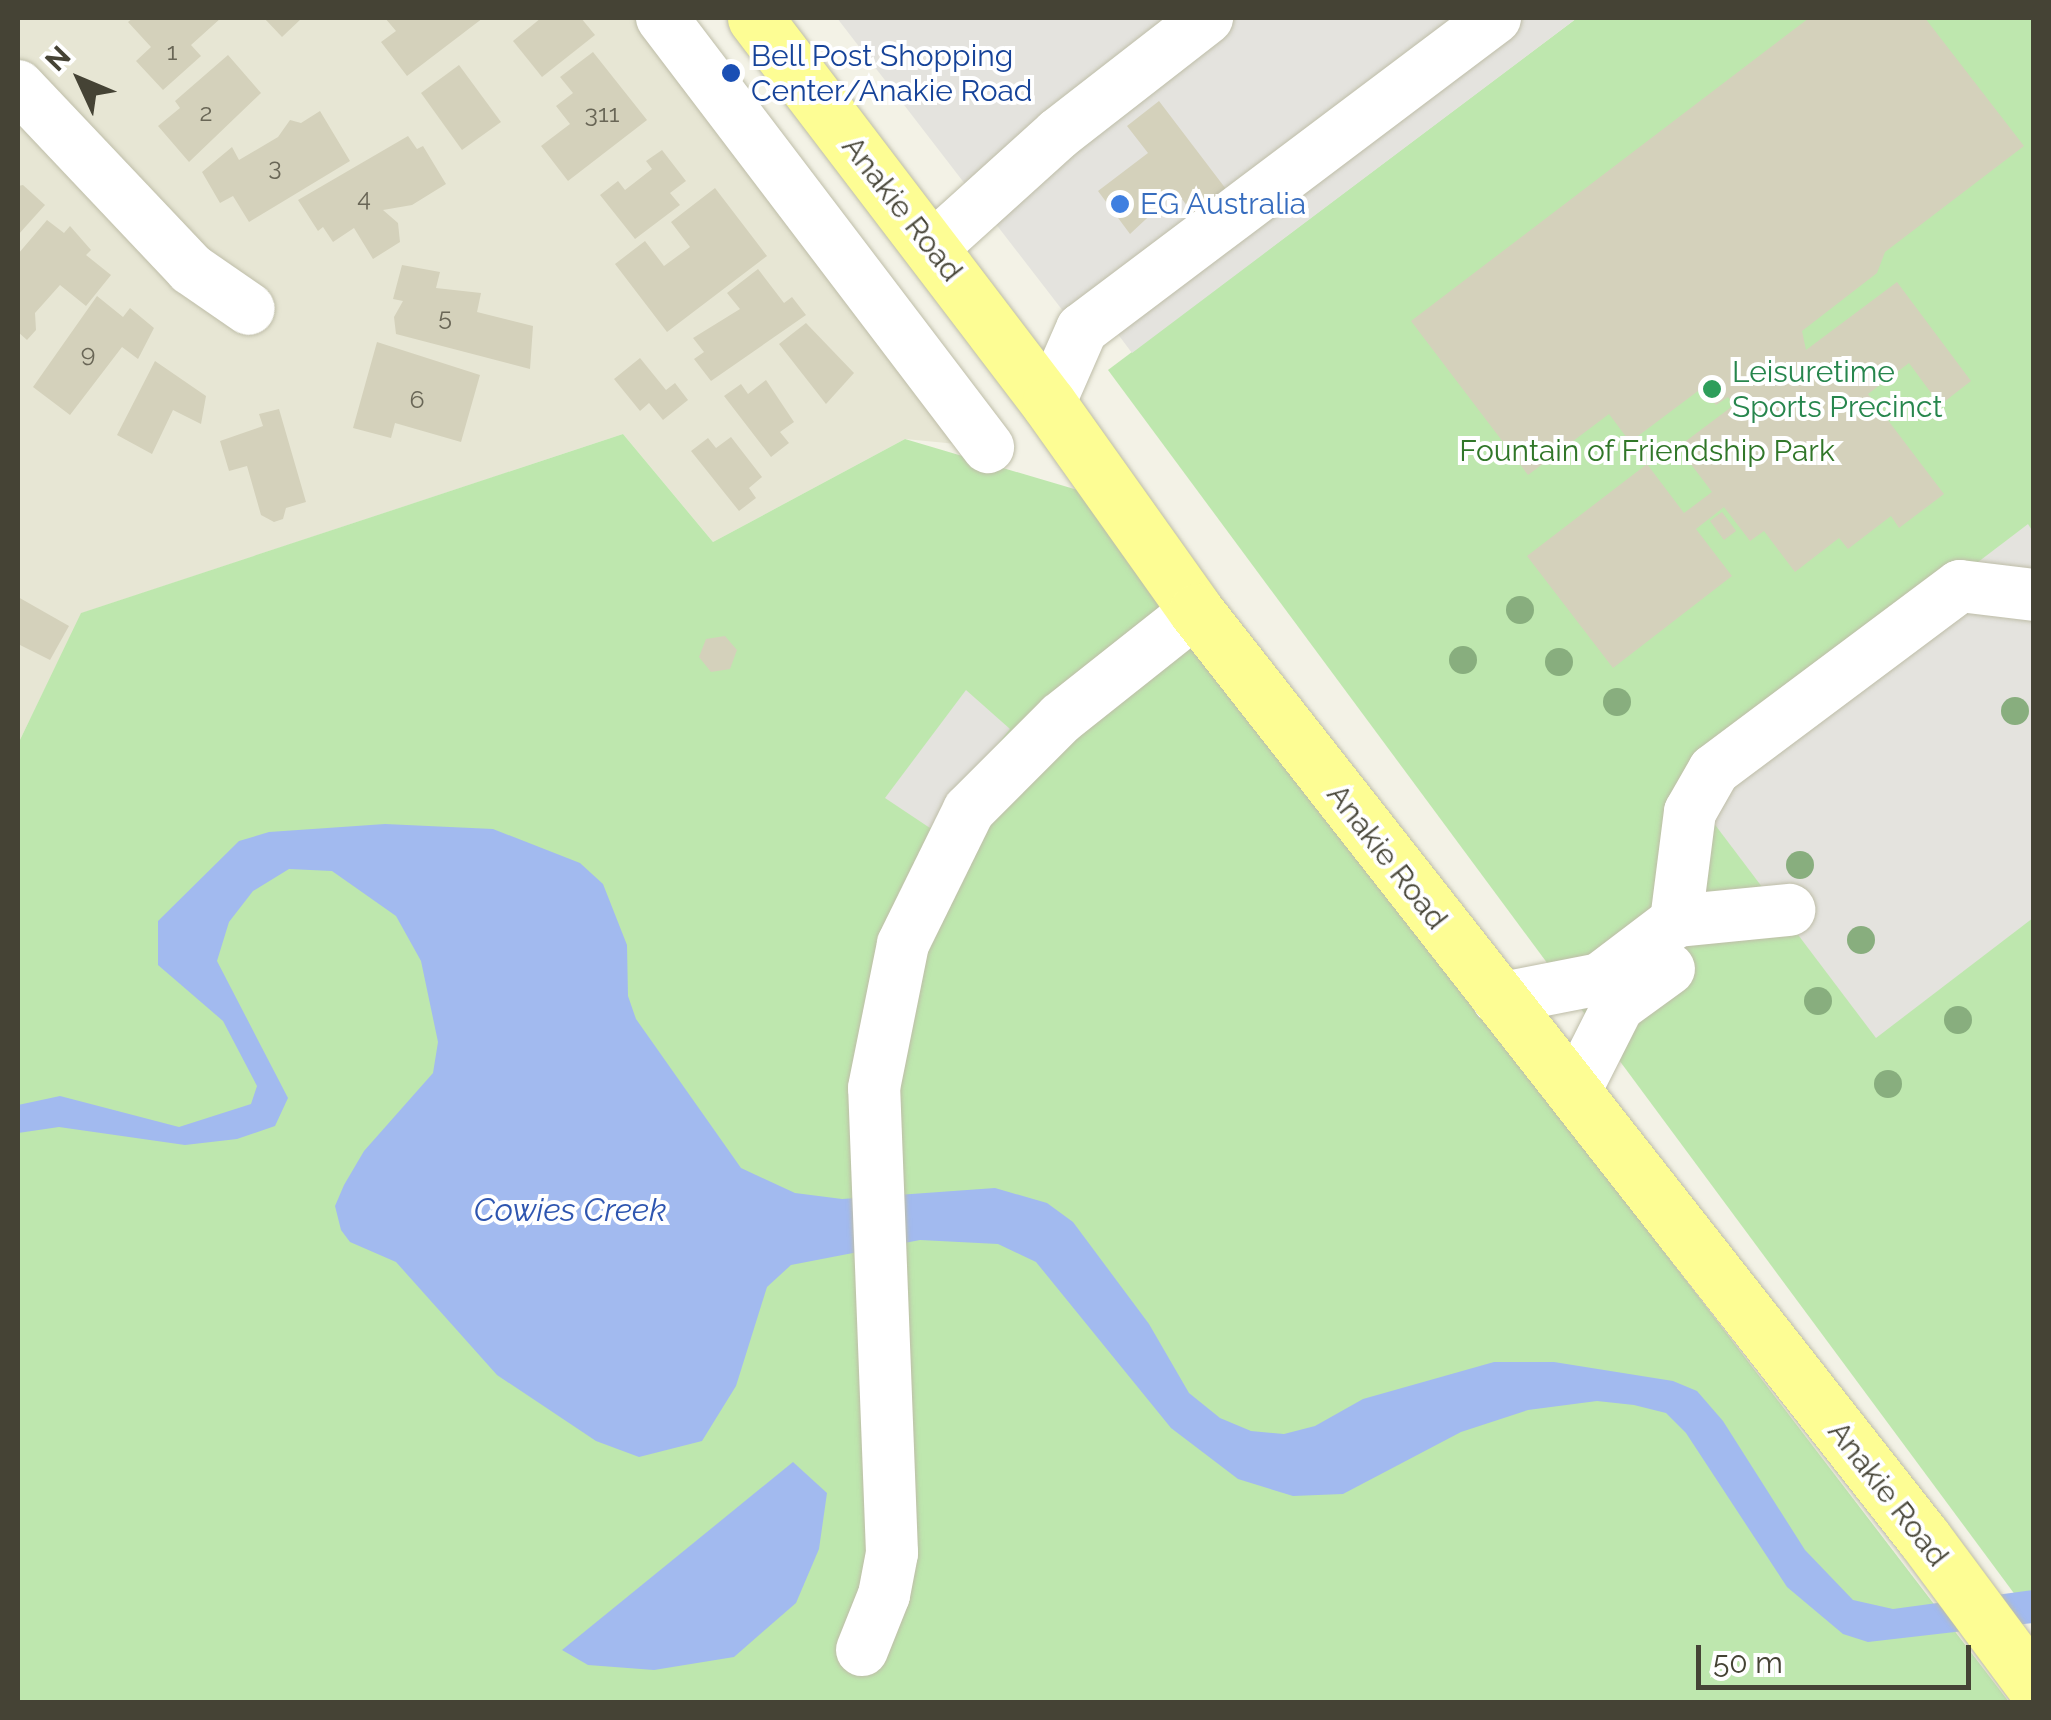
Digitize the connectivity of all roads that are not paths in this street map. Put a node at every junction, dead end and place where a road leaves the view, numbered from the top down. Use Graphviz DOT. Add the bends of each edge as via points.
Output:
graph roads {
  1 [pos="662,18"];
  2 [pos="1207,18"];
  3 [pos="1494,18"];
  4 [pos="772,26"];
  5 [pos="18,86"];
  6 [pos="932,248"];
  7 [pos="249,310"];
  8 [pos="1082,329"];
  9 [pos="999,338"];
  10 [pos="1049,404"];
  11 [pos="988,446"];
  12 [pos="2034,595"];
  13 [pos="1196,611"];
  14 [pos="1676,921"];
  15 [pos="1498,1000"];
  16 [pos="1574,1093"];
  17 [pos="862,1650"];
  18 [pos="2025,1674"];
  1 -- 11 [label="street"];
  2 -- 6 [label="street" via="1058,134"];
  3 -- 8 [label="street"];
  4 -- 6 [label="main road, Anakie Road"];
  5 -- 7 [label="street" via="191,270"];
  6 -- 9 [label="main road, Anakie Road"];
  8 -- 9 [label="street"];
  8 -- 10 [label="street"];
  9 -- 10 [label="main road, Anakie Road"];
  10 -- 13 [label="main road, Anakie Road"];
  12 -- 14 [label="street" via="1960,586 1714,770 1690,812"];
  13 -- 15 [label="main road, Anakie Road"];
  13 -- 17 [label="street" via="1061,718 969,810 902,944 874,1088 892,1553 884,1596"];
  14 -- 15 [label="street" via="1600,980"];
  14 -- 16 [label="street" via="1788,910 1759,935 1696,949 1618,1006"];
  15 -- 16 [label="main road, Anakie Road"];
  16 -- 18 [label="main road, Anakie Road"];
}
